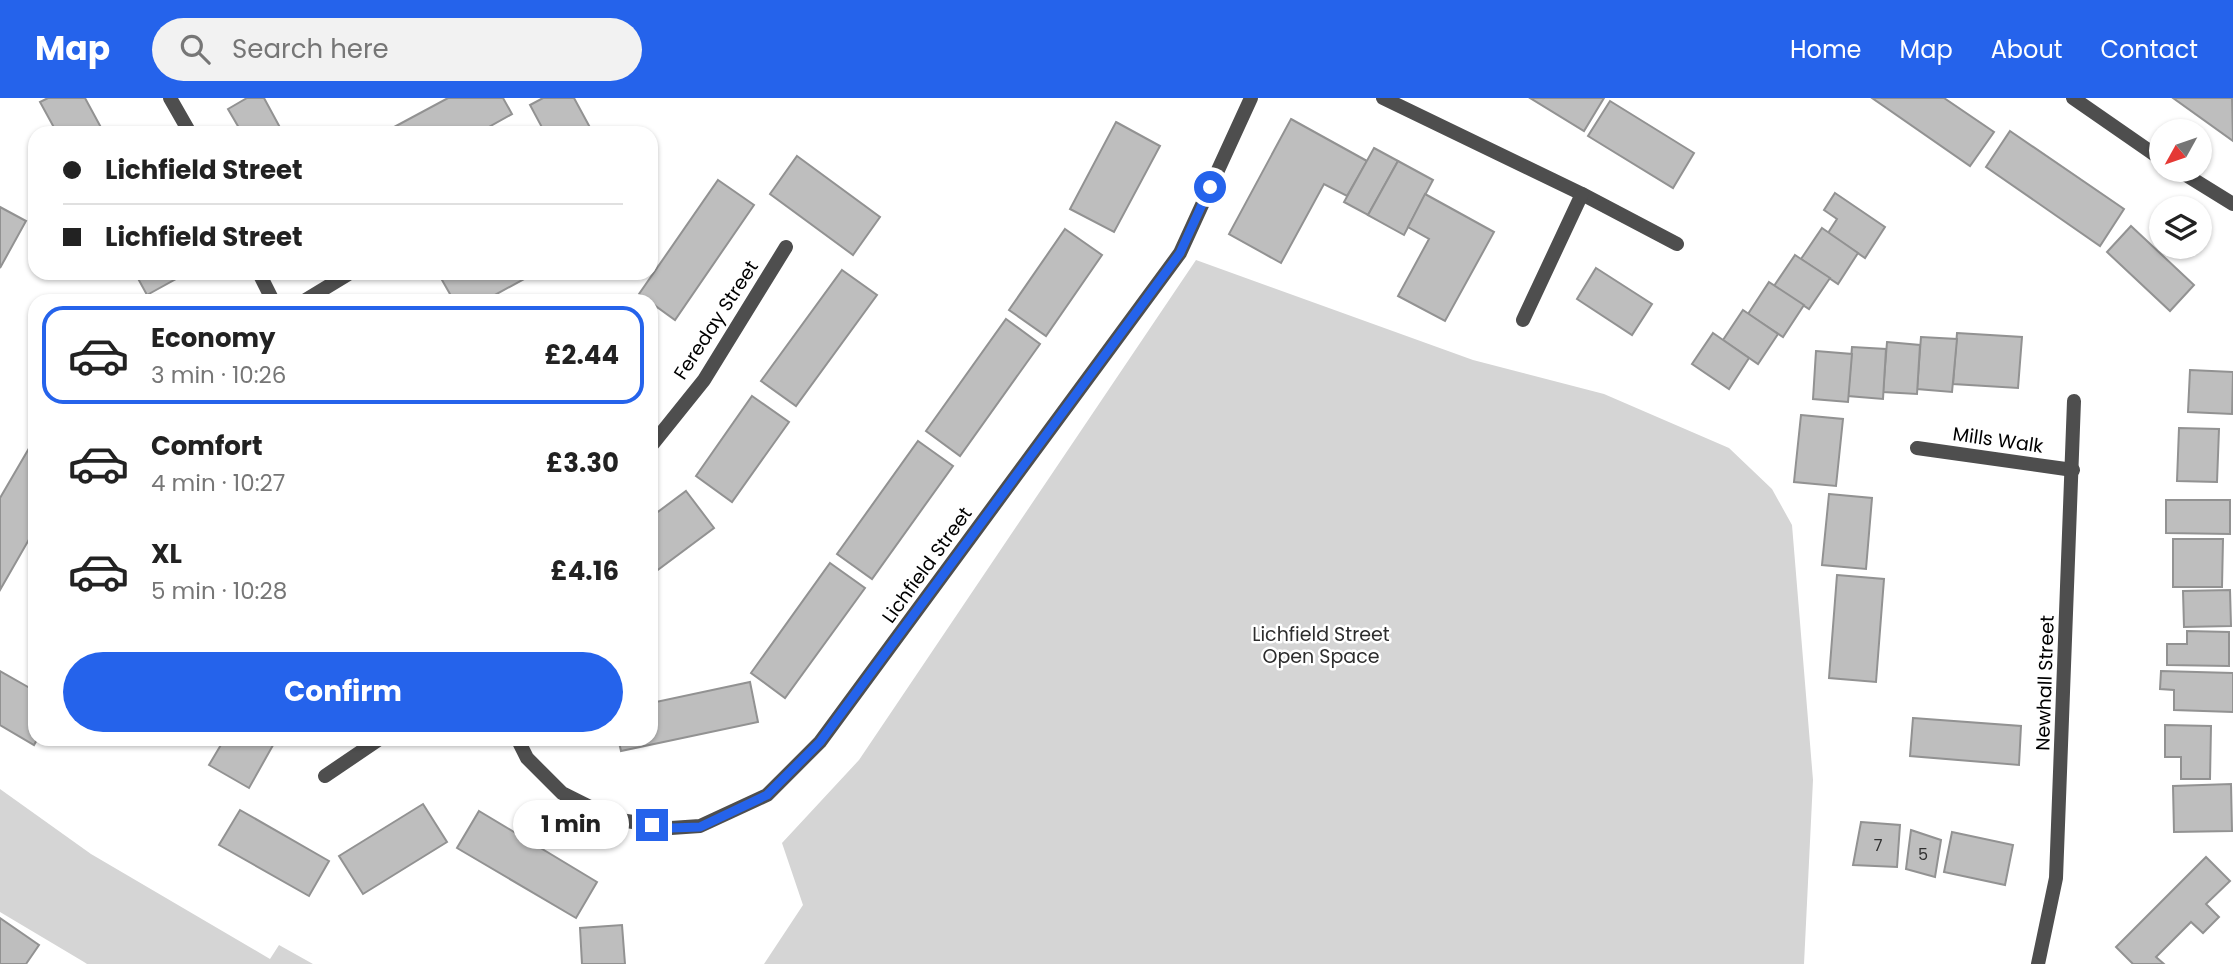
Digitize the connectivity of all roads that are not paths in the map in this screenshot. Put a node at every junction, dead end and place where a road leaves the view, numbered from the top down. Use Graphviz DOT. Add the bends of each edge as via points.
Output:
graph roads {
  1 [pos="170,98"];
  2 [pos="1251,98"];
  3 [pos="1383,98"];
  4 [pos="2073,98"];
  5 [pos="186,126"];
  6 [pos="2149,151"];
  7 [pos="2197,182"];
  8 [pos="1582,194"];
  9 [pos="2233,204"];
  10 [pos="1677,244"];
  11 [pos="786,247"];
  12 [pos="338,280"];
  13 [pos="316,294"];
  14 [pos="1523,320"];
  15 [pos="2074,401"];
  16 [pos="658,437"];
  17 [pos="1917,448"];
  18 [pos="2073,470"];
  19 [pos="369,746"];
  20 [pos="521,746"];
  21 [pos="325,776"];
  22 [pos="2038,964"];
  1 -- 5 [label="street"];
  2 -- 20 [label="street, Lichfield Street" via="1180,253 820,742 767,795 700,827 671,828 614,819 562,793"];
  3 -- 8 [label="street"];
  4 -- 6 [label="street"];
  7 -- 9 [label="street"];
  8 -- 10 [label="street"];
  8 -- 14 [label="street"];
  11 -- 16 [label="street, Fereday Street" via="704,380"];
  12 -- 13 [label="street"];
  15 -- 18 [label="street, Newhall Street"];
  17 -- 18 [label="street, Mills Walk"];
  18 -- 22 [label="street, Newhall Street" via="2056,878"];
  19 -- 21 [label="street"];
}
